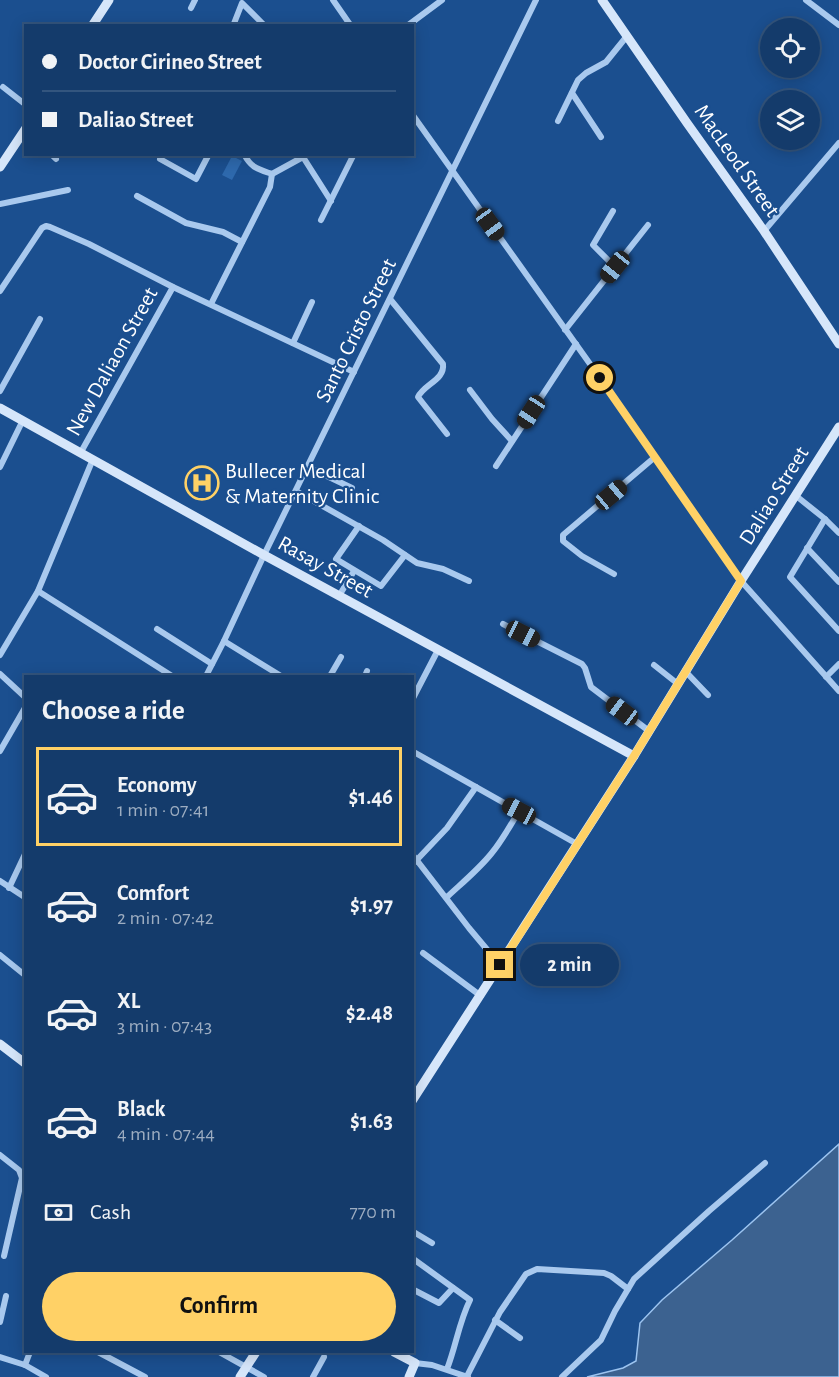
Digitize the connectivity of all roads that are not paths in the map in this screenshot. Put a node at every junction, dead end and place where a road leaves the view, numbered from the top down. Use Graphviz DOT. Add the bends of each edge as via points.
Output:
graph roads {
  1 [pos="109,0"];
  2 [pos="195,0"];
  3 [pos="333,0"];
  4 [pos="442,0"];
  5 [pos="536,0"];
  6 [pos="806,0"];
  7 [pos="606,2"];
  8 [pos="191,8"];
  9 [pos="93,24"];
  10 [pos="234,24"];
  11 [pos="264,24"];
  12 [pos="350,24"];
  13 [pos="410,24"];
  14 [pos="839,25"];
  15 [pos="627,36"];
  16 [pos="3,87"];
  17 [pos="572,93"];
  18 [pos="24,103"];
  19 [pos="414,117"];
  20 [pos="558,121"];
  21 [pos="24,132"];
  22 [pos="601,137"];
  23 [pos="839,143"];
  24 [pos="208,156"];
  25 [pos="245,156"];
  26 [pos="303,156"];
  27 [pos="353,156"];
  28 [pos="161,157"];
  29 [pos="1,161"];
  30 [pos="452,172"];
  31 [pos="272,174"];
  32 [pos="68,190"];
  33 [pos="137,196"];
  34 [pos="331,201"];
  35 [pos="0,204"];
  36 [pos="613,211"];
  37 [pos="321,220"];
  38 [pos="648,225"];
  39 [pos="764,231"];
  40 [pos="242,242"];
  41 [pos="615,267"];
  42 [pos="173,286"];
  43 [pos="0,291"];
  44 [pos="390,299"];
  45 [pos="312,302"];
  46 [pos="211,304"];
  47 [pos="40,320"];
  48 [pos="565,330"];
  49 [pos="293,343"];
  50 [pos="576,344"];
  51 [pos="839,344"];
  52 [pos="354,372"];
  53 [pos="470,390"];
  54 [pos="0,391"];
  55 [pos="0,408"];
  56 [pos="23,420"];
  57 [pos="839,427"];
  58 [pos="447,434"];
  59 [pos="512,441"];
  60 [pos="81,452"];
  61 [pos="655,457"];
  62 [pos="93,459"];
  63 [pos="496,466"];
  64 [pos="0,467"];
  65 [pos="308,467"];
  66 [pos="352,488"];
  67 [pos="297,491"];
  68 [pos="795,495"];
  69 [pos="825,519"];
  70 [pos="359,526"];
  71 [pos="839,533"];
  72 [pos="807,548"];
  73 [pos="264,555"];
  74 [pos="405,555"];
  75 [pos="354,571"];
  76 [pos="614,574"];
  77 [pos="469,581"];
  78 [pos="741,581"];
  79 [pos="839,582"];
  80 [pos="38,591"];
  81 [pos="339,596"];
  82 [pos="503,624"];
  83 [pos="157,629"];
  84 [pos="839,631"];
  85 [pos="224,641"];
  86 [pos="438,650"];
  87 [pos="0,655"];
  88 [pos="341,657"];
  89 [pos="212,664"];
  90 [pos="839,664"];
  91 [pos="654,665"];
  92 [pos="686,672"];
  93 [pos="0,674"];
  94 [pos="272,674"];
  95 [pos="170,675"];
  96 [pos="206,675"];
  97 [pos="331,675"];
  98 [pos="826,677"];
  99 [pos="678,684"];
  100 [pos="839,691"];
  101 [pos="708,695"];
  102 [pos="24,696"];
  103 [pos="414,696"];
  104 [pos="24,709"];
  105 [pos="649,731"];
  106 [pos="0,751"];
  107 [pos="414,752"];
  108 [pos="634,756"];
  109 [pos="476,787"];
  110 [pos="519,811"];
  111 [pos="577,844"];
  112 [pos="24,856"];
  113 [pos="415,862"];
  114 [pos="0,881"];
  115 [pos="9,888"];
  116 [pos="24,897"];
  117 [pos="447,897"];
  118 [pos="423,953"];
  119 [pos="0,956"];
  120 [pos="500,965"];
  121 [pos="24,974"];
  122 [pos="481,996"];
  123 [pos="0,1044"];
  124 [pos="24,1061"];
  125 [pos="414,1094"];
  126 [pos="0,1155"];
  127 [pos="765,1163"];
  128 [pos="414,1231"];
  129 [pos="432,1243"];
  130 [pos="4,1256"];
  131 [pos="414,1259"];
  132 [pos="453,1288"];
  133 [pos="628,1289"];
  134 [pos="414,1290"];
  135 [pos="6,1296"];
  136 [pos="495,1320"];
  137 [pos="0,1322"];
  138 [pos="520,1338"];
  139 [pos="30,1353"];
  140 [pos="100,1353"];
  141 [pos="221,1353"];
  142 [pos="255,1353"];
  143 [pos="396,1353"];
  144 [pos="0,1356"];
  145 [pos="324,1358"];
  146 [pos="415,1363"];
  147 [pos="24,1365"];
  148 [pos="246,1368"];
  149 [pos="447,1369"];
  150 [pos="46,1377"];
  151 [pos="145,1377"];
  152 [pos="240,1377"];
  153 [pos="264,1377"];
  154 [pos="313,1377"];
  155 [pos="409,1377"];
  156 [pos="468,1377"];
  157 [pos="562,1377"];
  1 -- 9 [label="street"];
  2 -- 8 [label="street"];
  3 -- 12 [label="street"];
  4 -- 13 [label="street"];
  5 -- 30 [label="street, Santo Cristo Street"];
  6 -- 14 [label="street"];
  7 -- 15 [label="street, MacLeod Street"];
  10 -- 11 [label="street" via="242,3"];
  15 -- 17 [label="street" via="606,62 581,76"];
  15 -- 39 [label="street, MacLeod Street"];
  16 -- 18 [label="street"];
  17 -- 20 [label="street"];
  17 -- 22 [label="street"];
  19 -- 30 [label="street"];
  21 -- 29 [label="street"];
  23 -- 39 [label="street"];
  24 -- 28 [label="street" via="196,179"];
  25 -- 31 [label="street" via="253,167"];
  26 -- 31 [label="street"];
  26 -- 34 [label="street"];
  27 -- 34 [label="street"];
  30 -- 44 [label="street, Santo Cristo Street"];
  30 -- 48 [label="street"];
  31 -- 40 [label="street" via="270,187"];
  32 -- 35 [label="street"];
  33 -- 40 [label="street" via="186,223 223,232"];
  34 -- 37 [label="street"];
  36 -- 41 [label="street" via="593,245"];
  38 -- 41 [label="street"];
  39 -- 51 [label="street, MacLeod Street"];
  40 -- 46 [label="street"];
  41 -- 48 [label="street"];
  42 -- 43 [label="street" via="46,226"];
  42 -- 46 [label="street"];
  42 -- 60 [label="street, New Daliaon Street"];
  44 -- 52 [label="street, Santo Cristo Street"];
  44 -- 58 [label="street" via="443,364 443,373 418,397"];
  45 -- 49 [label="street"];
  46 -- 49 [label="street"];
  47 -- 54 [label="street"];
  48 -- 50 [label="street"];
  49 -- 52 [label="street"];
  50 -- 59 [label="street"];
  50 -- 61 [label="street"];
  52 -- 65 [label="street, Santo Cristo Street"];
  53 -- 59 [label="street"];
  55 -- 56 [label="street, Rasay Street"];
  56 -- 60 [label="street, Rasay Street"];
  56 -- 64 [label="street"];
  57 -- 68 [label="street, Daliao Street"];
  59 -- 63 [label="street"];
  60 -- 62 [label="street, Rasay Street"];
  61 -- 76 [label="street" via="563,535 563,541 582,556"];
  61 -- 78 [label="street"];
  62 -- 73 [label="street, Rasay Street"];
  62 -- 80 [label="street"];
  65 -- 66 [label="street"];
  65 -- 67 [label="street, Santo Cristo Street"];
  67 -- 70 [label="street"];
  67 -- 73 [label="street, Santo Cristo Street"];
  68 -- 69 [label="street"];
  68 -- 78 [label="street, Daliao Street"];
  69 -- 71 [label="street"];
  69 -- 72 [label="street"];
  70 -- 74 [label="street"];
  70 -- 75 [label="street" via="336,559"];
  72 -- 79 [label="street"];
  72 -- 84 [label="street" via="790,577"];
  73 -- 81 [label="street, Rasay Street"];
  73 -- 85 [label="street, Santo Cristo Street"];
  74 -- 75 [label="street" via="381,586"];
  74 -- 77 [label="street"];
  75 -- 81 [label="street"];
  78 -- 92 [label="street, Daliao Street"];
  78 -- 98 [label="street"];
  80 -- 87 [label="street"];
  80 -- 95 [label="street"];
  81 -- 86 [label="street, Rasay Street"];
  82 -- 105 [label="street" via="582,664 591,687"];
  83 -- 89 [label="street"];
  85 -- 89 [label="street, Santo Cristo Street"];
  85 -- 94 [label="street"];
  86 -- 103 [label="street"];
  86 -- 108 [label="street, Rasay Street"];
  88 -- 97 [label="street"];
  89 -- 96 [label="street, Santo Cristo Street"];
  90 -- 98 [label="street"];
  91 -- 99 [label="street"];
  92 -- 99 [label="street, Daliao Street"];
  92 -- 101 [label="street"];
  93 -- 102 [label="street"];
  98 -- 100 [label="street"];
  99 -- 105 [label="street, Daliao Street"];
  104 -- 106 [label="street"];
  105 -- 108 [label="street, Daliao Street"];
  107 -- 109 [label="street"];
  108 -- 111 [label="street, Daliao Street"];
  109 -- 110 [label="street"];
  109 -- 113 [label="street" via="447,828"];
  110 -- 111 [label="street"];
  110 -- 117 [label="street" via="490,856"];
  111 -- 120 [label="street, Daliao Street"];
  112 -- 115 [label="street"];
  113 -- 117 [label="street"];
  114 -- 115 [label="street"];
  115 -- 116 [label="street"];
  117 -- 120 [label="street"];
  118 -- 122 [label="street"];
  119 -- 121 [label="street"];
  120 -- 122 [label="street, Daliao Street"];
  122 -- 125 [label="street, Daliao Street"];
  123 -- 124 [label="street"];
  126 -- 130 [label="street" via="19,1170 22,1178"];
  127 -- 133 [label="street" via="634,1279"];
  128 -- 129 [label="street"];
  131 -- 132 [label="street"];
  132 -- 134 [label="street" via="439,1303"];
  132 -- 149 [label="street" via="470,1300"];
  133 -- 136 [label="street" via="604,1273 537,1269 523,1277"];
  133 -- 157 [label="street" via="601,1340"];
  135 -- 137 [label="street"];
  136 -- 138 [label="street"];
  136 -- 156 [label="street"];
  139 -- 147 [label="street"];
  140 -- 151 [label="street"];
  141 -- 148 [label="street"];
  142 -- 148 [label="street"];
  143 -- 146 [label="street"];
  144 -- 147 [label="street"];
  145 -- 154 [label="street"];
  146 -- 149 [label="street"];
  146 -- 155 [label="street"];
  147 -- 150 [label="street"];
  148 -- 152 [label="street"];
  148 -- 153 [label="street"];
  149 -- 156 [label="street"];
}
